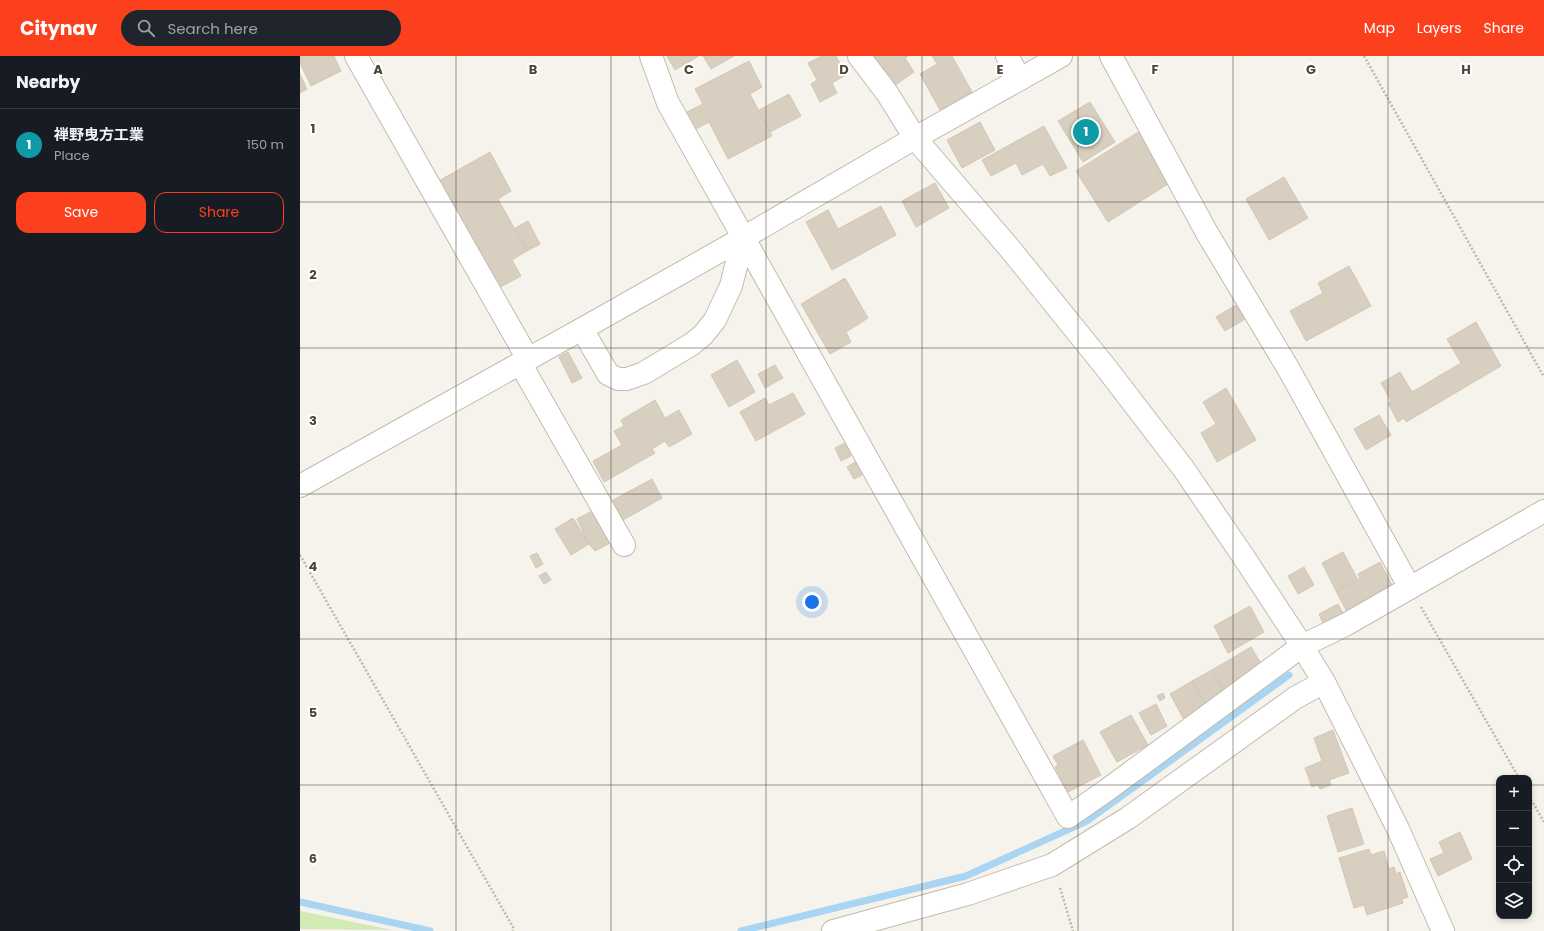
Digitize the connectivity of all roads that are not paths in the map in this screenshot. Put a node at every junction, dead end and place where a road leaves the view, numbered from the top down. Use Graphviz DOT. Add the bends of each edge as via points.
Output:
graph roads {
  1 [pos="356,56"];
  2 [pos="651,56"];
  3 [pos="859,56"];
  4 [pos="1007,56"];
  5 [pos="1061,56"];
  6 [pos="1111,56"];
  7 [pos="1020,79"];
  8 [pos="914,138"];
  9 [pos="743,238"];
  10 [pos="582,329"];
  11 [pos="524,361"];
  12 [pos="300,486"];
  13 [pos="1544,511"];
  14 [pos="624,545"];
  15 [pos="1410,588"];
  16 [pos="1302,646"];
  17 [pos="1324,682"];
  18 [pos="833,931"];
  19 [pos="1443,931"];
  1 -- 11 [label="street"];
  2 -- 9 [label="street" via="668,103"];
  3 -- 8 [label="street" via="887,93"];
  4 -- 7 [label="street"];
  5 -- 7 [label="street"];
  6 -- 15 [label="street" via="1207,233 1288,368"];
  7 -- 8 [label="street"];
  8 -- 9 [label="street"];
  8 -- 16 [label="street" via="1011,250 1183,468"];
  9 -- 10 [label="street"];
  9 -- 10 [label="street" via="731,286 715,320 692,344 644,373 627,379 618,379 608,374"];
  9 -- 16 [label="street" via="1068,817"];
  10 -- 11 [label="street"];
  11 -- 12 [label="street"];
  11 -- 14 [label="street"];
  13 -- 15 [label="street"];
  15 -- 16 [label="street"];
  16 -- 17 [label="street"];
  17 -- 18 [label="street" via="1295,698 1128,818 1052,865 968,894"];
  17 -- 19 [label="street" via="1398,829"];
}
